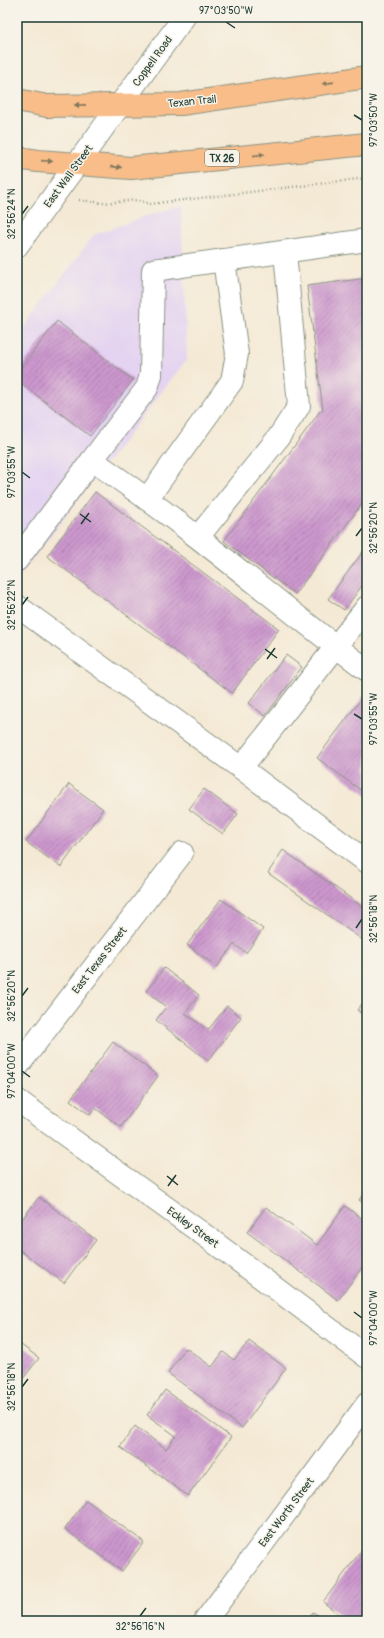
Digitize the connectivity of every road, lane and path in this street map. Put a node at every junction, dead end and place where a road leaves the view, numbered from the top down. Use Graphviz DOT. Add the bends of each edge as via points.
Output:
graph roads {
  1 [pos="184,17"];
  2 [pos="367,77"];
  3 [pos="17,100"];
  4 [pos="119,106"];
  5 [pos="367,144"];
  6 [pos="17,158"];
  7 [pos="77,163"];
  8 [pos="367,178"];
  9 [pos="17,195"];
  10 [pos="52,197"];
  11 [pos="367,240"];
  12 [pos="17,246"];
  13 [pos="285,252"];
  14 [pos="224,260"];
  15 [pos="92,460"];
  16 [pos="147,498"];
  17 [pos="198,537"];
  18 [pos="17,560"];
  19 [pos="17,606"];
  20 [pos="367,607"];
  21 [pos="336,647"];
  22 [pos="367,670"];
  23 [pos="241,768"];
  24 [pos="182,853"];
  25 [pos="367,862"];
  26 [pos="17,1067"];
  27 [pos="17,1100"];
  28 [pos="367,1357"];
  29 [pos="367,1404"];
  30 [pos="205,1621"];
  1 -- 4 [label="street, Coppell Road"];
  2 -- 4 [label="main road, Texan Trail, one-way" via="181,104"];
  4 -- 3 [label="main road, Texan Trail, one-way" via="47,106"];
  4 -- 7 [label="street, East Wall Street"];
  7 -- 5 [label="main road, TX 26, one-way" via="131,168"];
  6 -- 7 [label="main road, TX 26, one-way"];
  7 -- 10 [label="street, East Wall Street"];
  8 -- 10 [label="path" via="150,204 138,200 103,204"];
  9 -- 10 [label="path"];
  10 -- 12 [label="street, East Wall Street"];
  11 -- 13 [label="street"];
  13 -- 14 [label="street"];
  13 -- 17 [label="street" via="299,406 278,438"];
  14 -- 15 [label="street" via="153,270 151,375 147,388"];
  14 -- 16 [label="street" via="237,354 232,381"];
  15 -- 16 [label="street"];
  15 -- 18 [label="street"];
  16 -- 17 [label="street"];
  17 -- 21 [label="street"];
  19 -- 23 [label="street"];
  20 -- 21 [label="street"];
  21 -- 22 [label="street"];
  21 -- 23 [label="street"];
  23 -- 25 [label="street"];
  24 -- 26 [label="street, East Texas Street"];
  27 -- 28 [label="street, Eckley Street" via="207,1237"];
  29 -- 30 [label="street, East Worth Street"];
}
